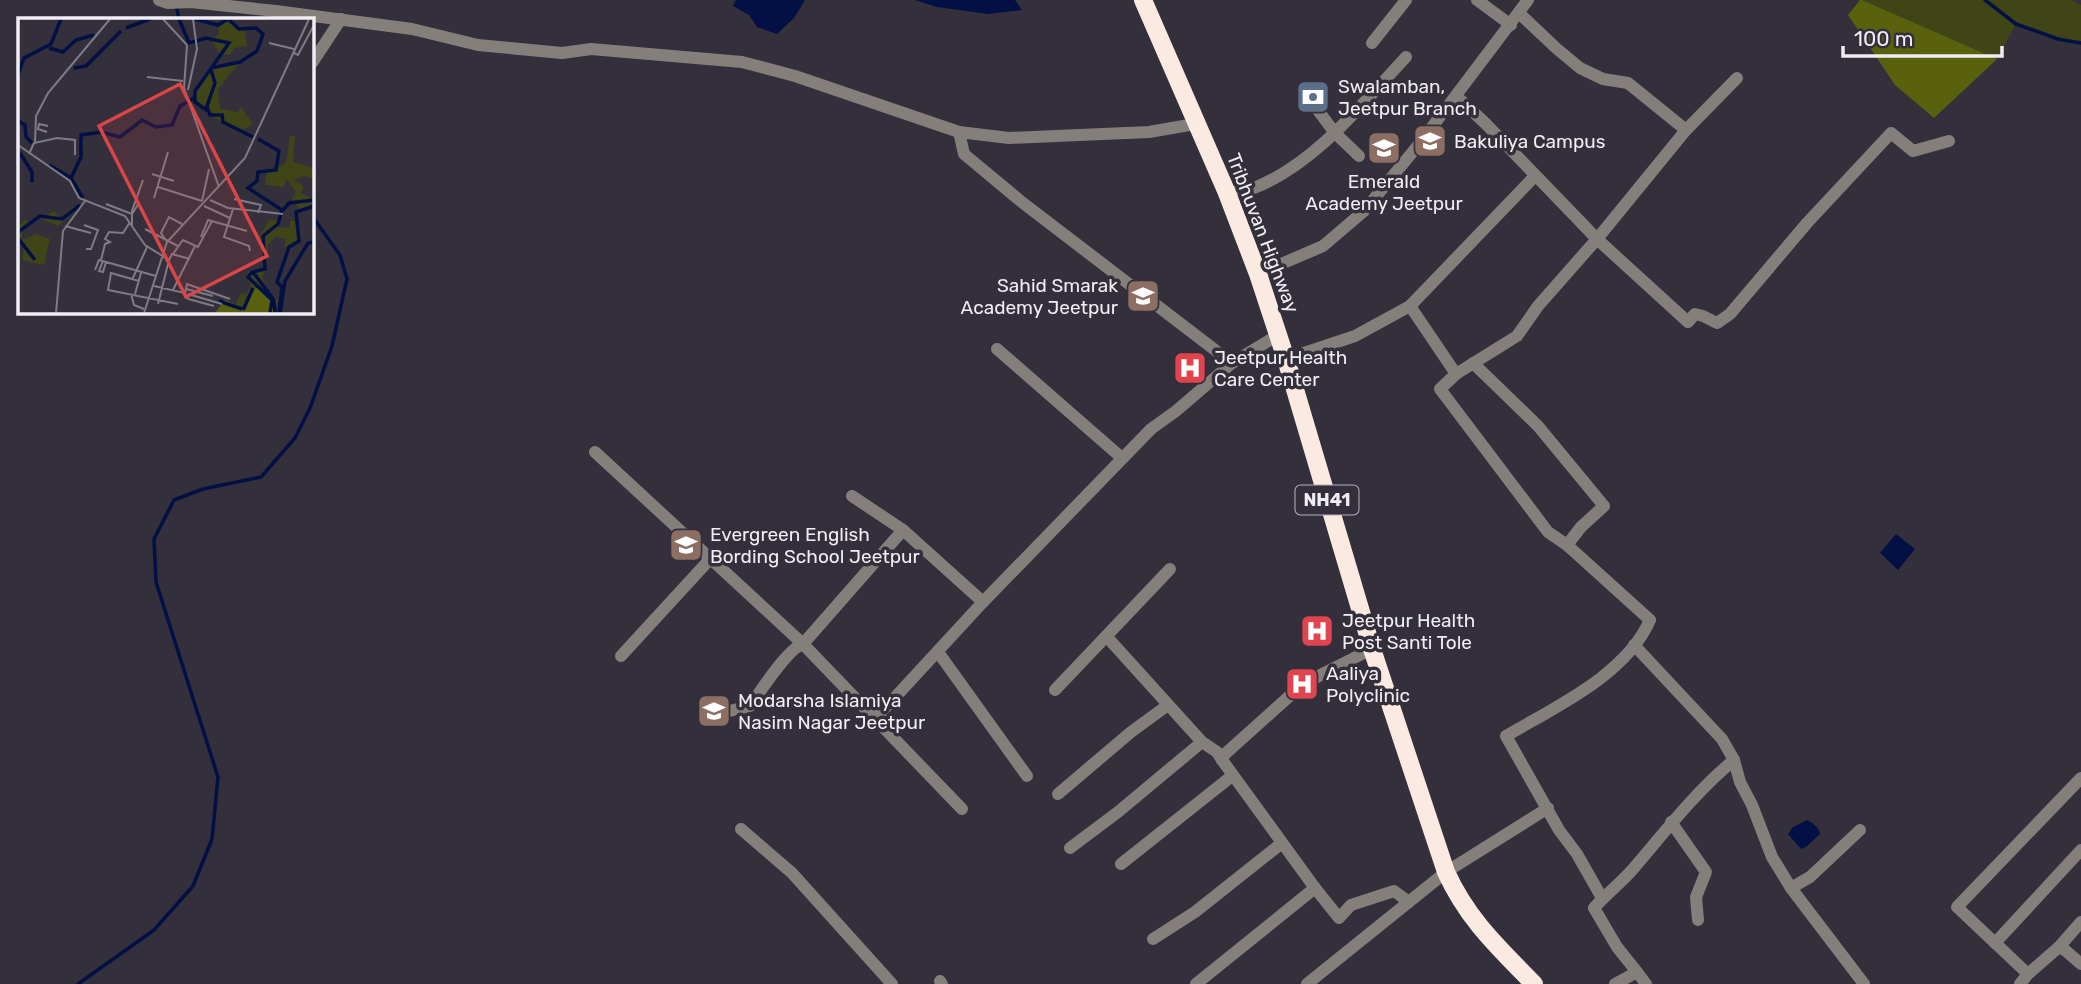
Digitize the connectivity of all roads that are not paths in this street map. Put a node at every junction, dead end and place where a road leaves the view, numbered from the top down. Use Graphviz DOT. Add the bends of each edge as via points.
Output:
graph roads {
  1 [pos="1143,0"];
  2 [pos="1406,0"];
  3 [pos="1477,0"];
  4 [pos="1528,0"];
  5 [pos="163,2"];
  6 [pos="1519,13"];
  7 [pos="341,19"];
  8 [pos="1511,25"];
  9 [pos="1373,43"];
  10 [pos="1406,57"];
  11 [pos="313,61"];
  12 [pos="1737,78"];
  13 [pos="1456,96"];
  14 [pos="1317,109"];
  15 [pos="1195,124"];
  16 [pos="1686,130"];
  17 [pos="959,132"];
  18 [pos="1335,133"];
  19 [pos="1949,141"];
  20 [pos="1359,156"];
  21 [pos="1535,176"];
  22 [pos="1227,193"];
  23 [pos="1597,239"];
  24 [pos="1258,274"];
  25 [pos="1410,306"];
  26 [pos="1278,335"];
  27 [pos="997,349"];
  28 [pos="1286,359"];
  29 [pos="1232,363"];
  30 [pos="1473,363"];
  31 [pos="1456,374"];
  32 [pos="594,452"];
  33 [pos="1122,458"];
  34 [pos="852,496"];
  35 [pos="903,530"];
  36 [pos="1567,545"];
  37 [pos="711,558"];
  38 [pos="1170,569"];
  39 [pos="983,602"];
  40 [pos="1107,637"];
  41 [pos="803,644"];
  42 [pos="1634,645"];
  43 [pos="1372,649"];
  44 [pos="938,652"];
  45 [pos="621,656"];
  46 [pos="1055,690"];
  47 [pos="1168,705"];
  48 [pos="725,712"];
  49 [pos="876,718"];
  50 [pos="1202,742"];
  51 [pos="1222,760"];
  52 [pos="1734,760"];
  53 [pos="1027,776"];
  54 [pos="1232,776"];
  55 [pos="2081,778"];
  56 [pos="1058,794"];
  57 [pos="1548,808"];
  58 [pos="961,809"];
  59 [pos="1671,822"];
  60 [pos="741,829"];
  61 [pos="1860,830"];
  62 [pos="1282,843"];
  63 [pos="1070,848"];
  64 [pos="2081,850"];
  65 [pos="1121,864"];
  66 [pos="1446,872"];
  67 [pos="1315,888"];
  68 [pos="1791,888"];
  69 [pos="1602,898"];
  70 [pos="1409,902"];
  71 [pos="1698,920"];
  72 [pos="2081,922"];
  73 [pos="1153,939"];
  74 [pos="1995,943"];
  75 [pos="2059,947"];
  76 [pos="2081,964"];
  77 [pos="1637,972"];
  78 [pos="2024,979"];
  79 [pos="892,984"];
  80 [pos="1196,984"];
  81 [pos="1307,984"];
  82 [pos="1534,984"];
  83 [pos="1615,984"];
  84 [pos="1646,984"];
  85 [pos="1864,984"];
  1 -- 15 [label="highway, Tribhuvan Highway / NH41"];
  2 -- 9 [label="street"];
  3 -- 8 [label="street"];
  4 -- 6 [label="street"];
  5 -- 7 [label="street"];
  6 -- 8 [label="street"];
  6 -- 16 [label="street" via="1580,68 1628,83"];
  7 -- 11 [label="street"];
  7 -- 17 [label="street" via="478,45 742,62"];
  8 -- 13 [label="street"];
  10 -- 18 [label="street"];
  12 -- 16 [label="street"];
  13 -- 21 [label="street"];
  13 -- 24 [label="street" via="1364,211 1323,246"];
  14 -- 18 [label="street"];
  15 -- 17 [label="street" via="1149,132 1009,138"];
  15 -- 22 [label="highway, Tribhuvan Highway / NH41"];
  16 -- 23 [label="street"];
  17 -- 29 [label="street" via="964,154"];
  18 -- 20 [label="street"];
  18 -- 22 [label="street" via="1286,172 1252,188"];
  19 -- 23 [label="street" via="1913,151 1891,133 1730,314 1717,323 1695,314 1688,322"];
  21 -- 23 [label="street"];
  21 -- 25 [label="street"];
  22 -- 24 [label="highway, Tribhuvan Highway / NH41"];
  23 -- 30 [label="street" via="1517,336"];
  24 -- 26 [label="highway, Tribhuvan Highway / NH41"];
  25 -- 28 [label="street" via="1355,336"];
  25 -- 31 [label="street"];
  26 -- 28 [label="highway, Tribhuvan Highway / NH41"];
  26 -- 29 [label="street"];
  27 -- 33 [label="street"];
  28 -- 43 [label="highway, Tribhuvan Highway / NH41"];
  29 -- 33 [label="street"];
  30 -- 31 [label="street"];
  30 -- 36 [label="street" via="1538,426 1604,506"];
  31 -- 36 [label="street" via="1440,389 1548,532"];
  32 -- 37 [label="street"];
  33 -- 39 [label="street"];
  34 -- 35 [label="street"];
  35 -- 39 [label="street"];
  35 -- 41 [label="street"];
  36 -- 42 [label="street" via="1650,620"];
  37 -- 41 [label="street"];
  37 -- 45 [label="street"];
  38 -- 40 [label="street"];
  39 -- 44 [label="street"];
  40 -- 46 [label="street"];
  40 -- 47 [label="street"];
  41 -- 48 [label="street" via="750,706"];
  41 -- 49 [label="street"];
  42 -- 52 [label="street" via="1709,723"];
  42 -- 57 [label="street" via="1610,672 1506,736"];
  43 -- 51 [label="street" via="1294,691"];
  43 -- 66 [label="highway, Tribhuvan Highway / NH41"];
  44 -- 49 [label="street"];
  44 -- 53 [label="street"];
  47 -- 50 [label="street"];
  47 -- 56 [label="street"];
  49 -- 58 [label="street"];
  50 -- 51 [label="street"];
  50 -- 63 [label="street"];
  51 -- 54 [label="street"];
  52 -- 59 [label="street"];
  52 -- 68 [label="street" via="1772,857"];
  54 -- 62 [label="street"];
  54 -- 65 [label="street"];
  55 -- 74 [label="street" via="1957,907"];
  57 -- 66 [label="street"];
  57 -- 69 [label="street"];
  59 -- 69 [label="street"];
  59 -- 71 [label="street" via="1706,872 1696,898"];
  60 -- 79 [label="street" via="792,873"];
  61 -- 68 [label="street" via="1810,877"];
  62 -- 67 [label="street"];
  62 -- 73 [label="street"];
  64 -- 74 [label="street"];
  66 -- 70 [label="street"];
  66 -- 82 [label="highway, Tribhuvan Highway / NH41" via="1458,898 1488,937"];
  67 -- 70 [label="street" via="1339,918 1350,905 1394,891"];
  67 -- 80 [label="street"];
  68 -- 85 [label="street"];
  69 -- 77 [label="street" via="1594,908"];
  70 -- 81 [label="street"];
  72 -- 75 [label="street"];
  74 -- 78 [label="street"];
  75 -- 76 [label="street"];
  75 -- 78 [label="street"];
  77 -- 83 [label="street"];
  77 -- 84 [label="street"];
}
